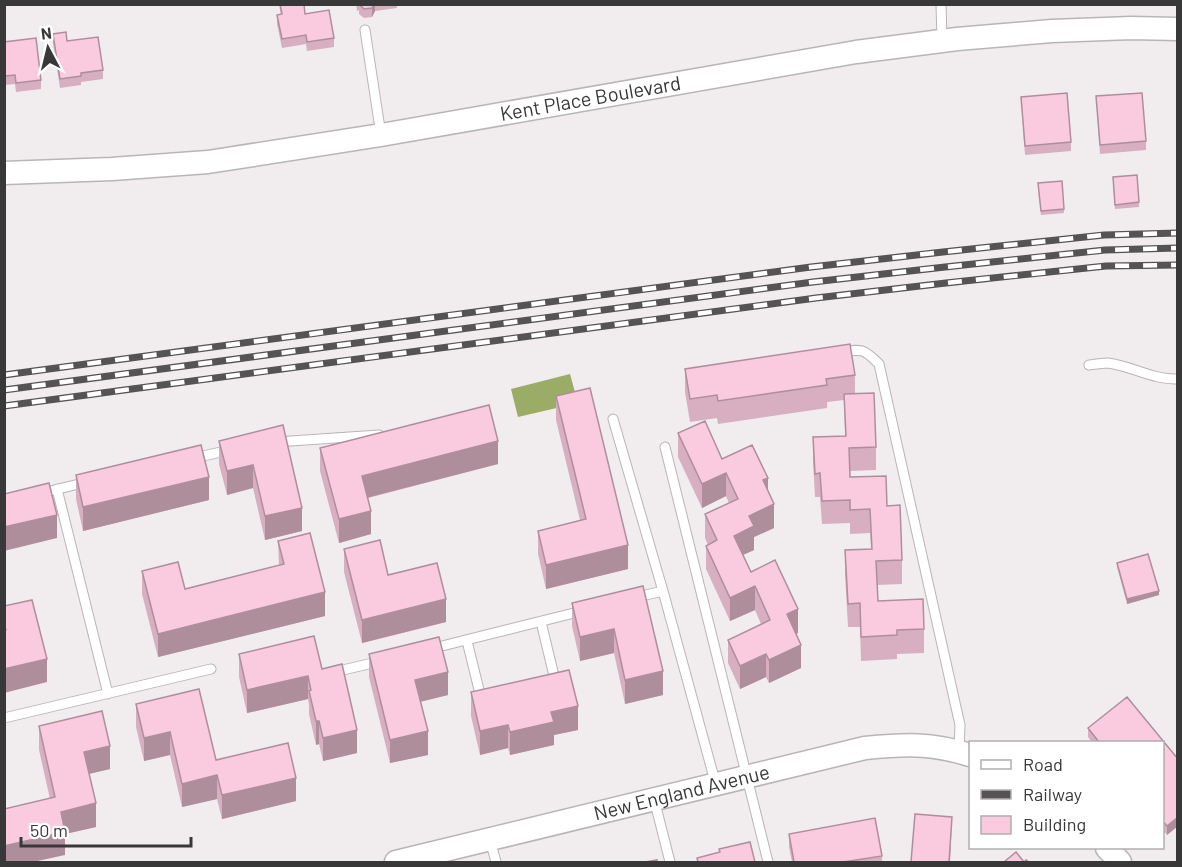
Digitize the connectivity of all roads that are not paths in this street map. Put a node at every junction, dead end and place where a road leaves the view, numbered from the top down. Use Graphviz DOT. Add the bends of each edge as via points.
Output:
graph roads {
  1 [pos="941,4"];
  2 [pos="1178,29"];
  3 [pos="365,30"];
  4 [pos="942,40"];
  5 [pos="381,135"];
  6 [pos="4,172"];
  7 [pos="832,353"];
  8 [pos="1089,365"];
  9 [pos="1178,379"];
  10 [pos="613,419"];
  11 [pos="392,434"];
  12 [pos="270,443"];
  13 [pos="665,447"];
  14 [pos="236,449"];
  15 [pos="180,462"];
  16 [pos="102,479"];
  17 [pos="57,489"];
  18 [pos="36,494"];
  19 [pos="663,591"];
  20 [pos="619,602"];
  21 [pos="597,608"];
  22 [pos="541,622"];
  23 [pos="467,640"];
  24 [pos="420,651"];
  25 [pos="386,660"];
  26 [pos="211,669"];
  27 [pos="343,670"];
  28 [pos="546,687"];
  29 [pos="108,694"];
  30 [pos="493,700"];
  31 [pos="4,718"];
  32 [pos="964,753"];
  33 [pos="746,777"];
  34 [pos="716,785"];
  35 [pos="654,799"];
  36 [pos="490,840"];
  37 [pos="1108,849"];
  38 [pos="396,862"];
  39 [pos="495,862"];
  40 [pos="670,862"];
  41 [pos="768,862"];
  42 [pos="1120,862"];
  1 -- 4 [label="lane"];
  2 -- 4 [label="street, Kent Place Boulevard" via="1063,31"];
  3 -- 5 [label="lane"];
  4 -- 5 [label="street, Kent Place Boulevard"];
  5 -- 6 [label="street, Kent Place Boulevard" via="208,162"];
  7 -- 32 [label="lane" via="866,351 879,364"];
  8 -- 9 [label="lane" via="1107,363 1151,376"];
  10 -- 19 [label="lane"];
  11 -- 12 [label="lane"];
  13 -- 33 [label="lane"];
  14 -- 15 [label="lane"];
  16 -- 17 [label="lane"];
  17 -- 18 [label="lane"];
  17 -- 29 [label="lane"];
  19 -- 20 [label="lane"];
  19 -- 34 [label="lane"];
  21 -- 22 [label="lane"];
  22 -- 23 [label="lane"];
  22 -- 28 [label="lane" via="556,684"];
  23 -- 24 [label="lane"];
  23 -- 30 [label="lane" via="482,703"];
  25 -- 27 [label="lane"];
  26 -- 29 [label="lane"];
  29 -- 31 [label="lane"];
  32 -- 33 [label="street, New England Avenue" via="902,744 866,748"];
  33 -- 34 [label="street, New England Avenue"];
  33 -- 41 [label="lane"];
  34 -- 35 [label="street, New England Avenue"];
  35 -- 36 [label="street, New England Avenue"];
  35 -- 40 [label="lane"];
  36 -- 38 [label="street, New England Avenue" via="449,853"];
  36 -- 39 [label="lane"];
  37 -- 42 [label="street"];
}
